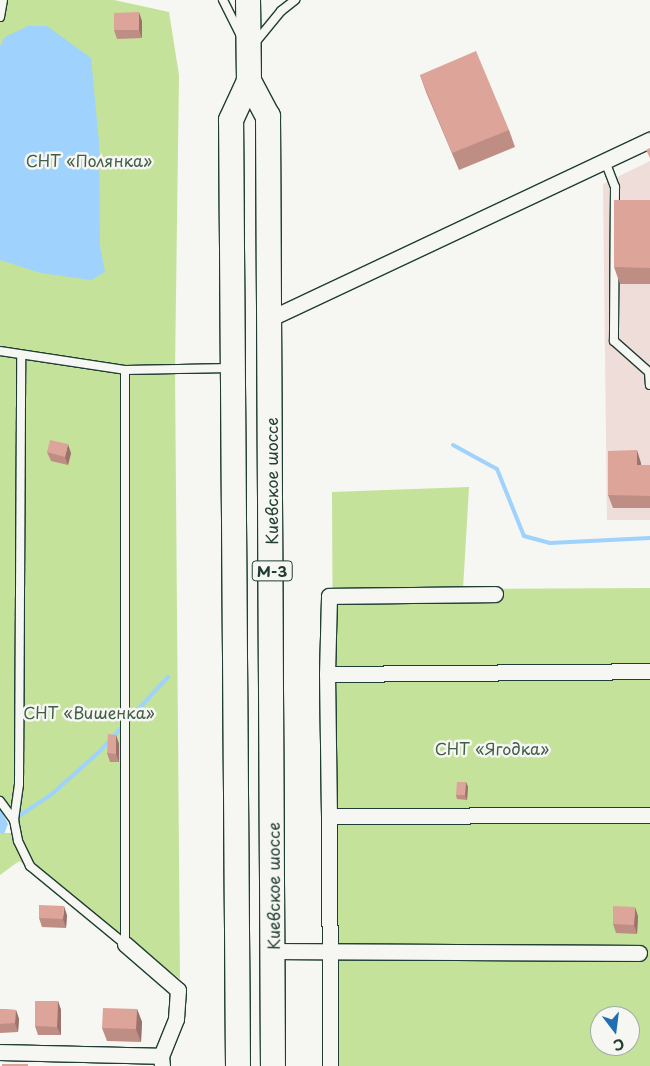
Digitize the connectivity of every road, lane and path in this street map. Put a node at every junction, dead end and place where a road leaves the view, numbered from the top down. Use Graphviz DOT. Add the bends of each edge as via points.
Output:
graph roads {
  1 [pos="3,0"];
  2 [pos="223,0"];
  3 [pos="248,0"];
  4 [pos="295,0"];
  5 [pos="0,17"];
  6 [pos="248,52"];
  7 [pos="248,81"];
  8 [pos="650,140"];
  9 [pos="605,161"];
  10 [pos="271,318"];
  11 [pos="0,351"];
  12 [pos="21,356"];
  13 [pos="233,368"];
  14 [pos="124,370"];
  15 [pos="650,372"];
  16 [pos="650,385"];
  17 [pos="495,594"];
  18 [pos="650,672"];
  19 [pos="327,674"];
  20 [pos="0,801"];
  21 [pos="650,814"];
  22 [pos="329,816"];
  23 [pos="14,820"];
  24 [pos="125,944"];
  25 [pos="274,951"];
  26 [pos="329,952"];
  27 [pos="639,954"];
  28 [pos="0,1052"];
  29 [pos="161,1061"];
  30 [pos="238,1066"];
  31 [pos="273,1066"];
  32 [pos="330,1066"];
  1 -- 5 [label="lane"];
  2 -- 6 [label="lane"];
  3 -- 6 [label="highway, Киевское шоссе / М-3"];
  4 -- 6 [label="lane" via="281,10"];
  6 -- 7 [label="highway, Киевское шоссе / М-3"];
  7 -- 10 [label="highway, Киевское шоссе / М-3" via="268,116"];
  7 -- 13 [label="highway, Киевское шоссе / М-3" via="231,120"];
  8 -- 9 [label="street"];
  9 -- 10 [label="street"];
  9 -- 15 [label="lane" via="615,187 614,341"];
  10 -- 25 [label="highway, Киевское шоссе / М-3"];
  11 -- 12 [label="lane"];
  12 -- 14 [label="lane"];
  12 -- 23 [label="lane" via="19,784"];
  13 -- 14 [label="lane"];
  13 -- 30 [label="highway, Киевское шоссе / М-3"];
  14 -- 24 [label="lane"];
  15 -- 16 [label="lane"];
  17 -- 19 [label="street" via="328,596"];
  18 -- 19 [label="street"];
  19 -- 22 [label="street"];
  20 -- 23 [label="lane"];
  21 -- 22 [label="street"];
  22 -- 26 [label="street"];
  23 -- 24 [label="lane" via="18,841 30,866"];
  24 -- 29 [label="street" via="178,990 176,1019"];
  25 -- 26 [label="street"];
  25 -- 31 [label="highway, Киевское шоссе / М-3"];
  26 -- 27 [label="street"];
  26 -- 32 [label="street"];
  28 -- 29 [label="street"];
}
